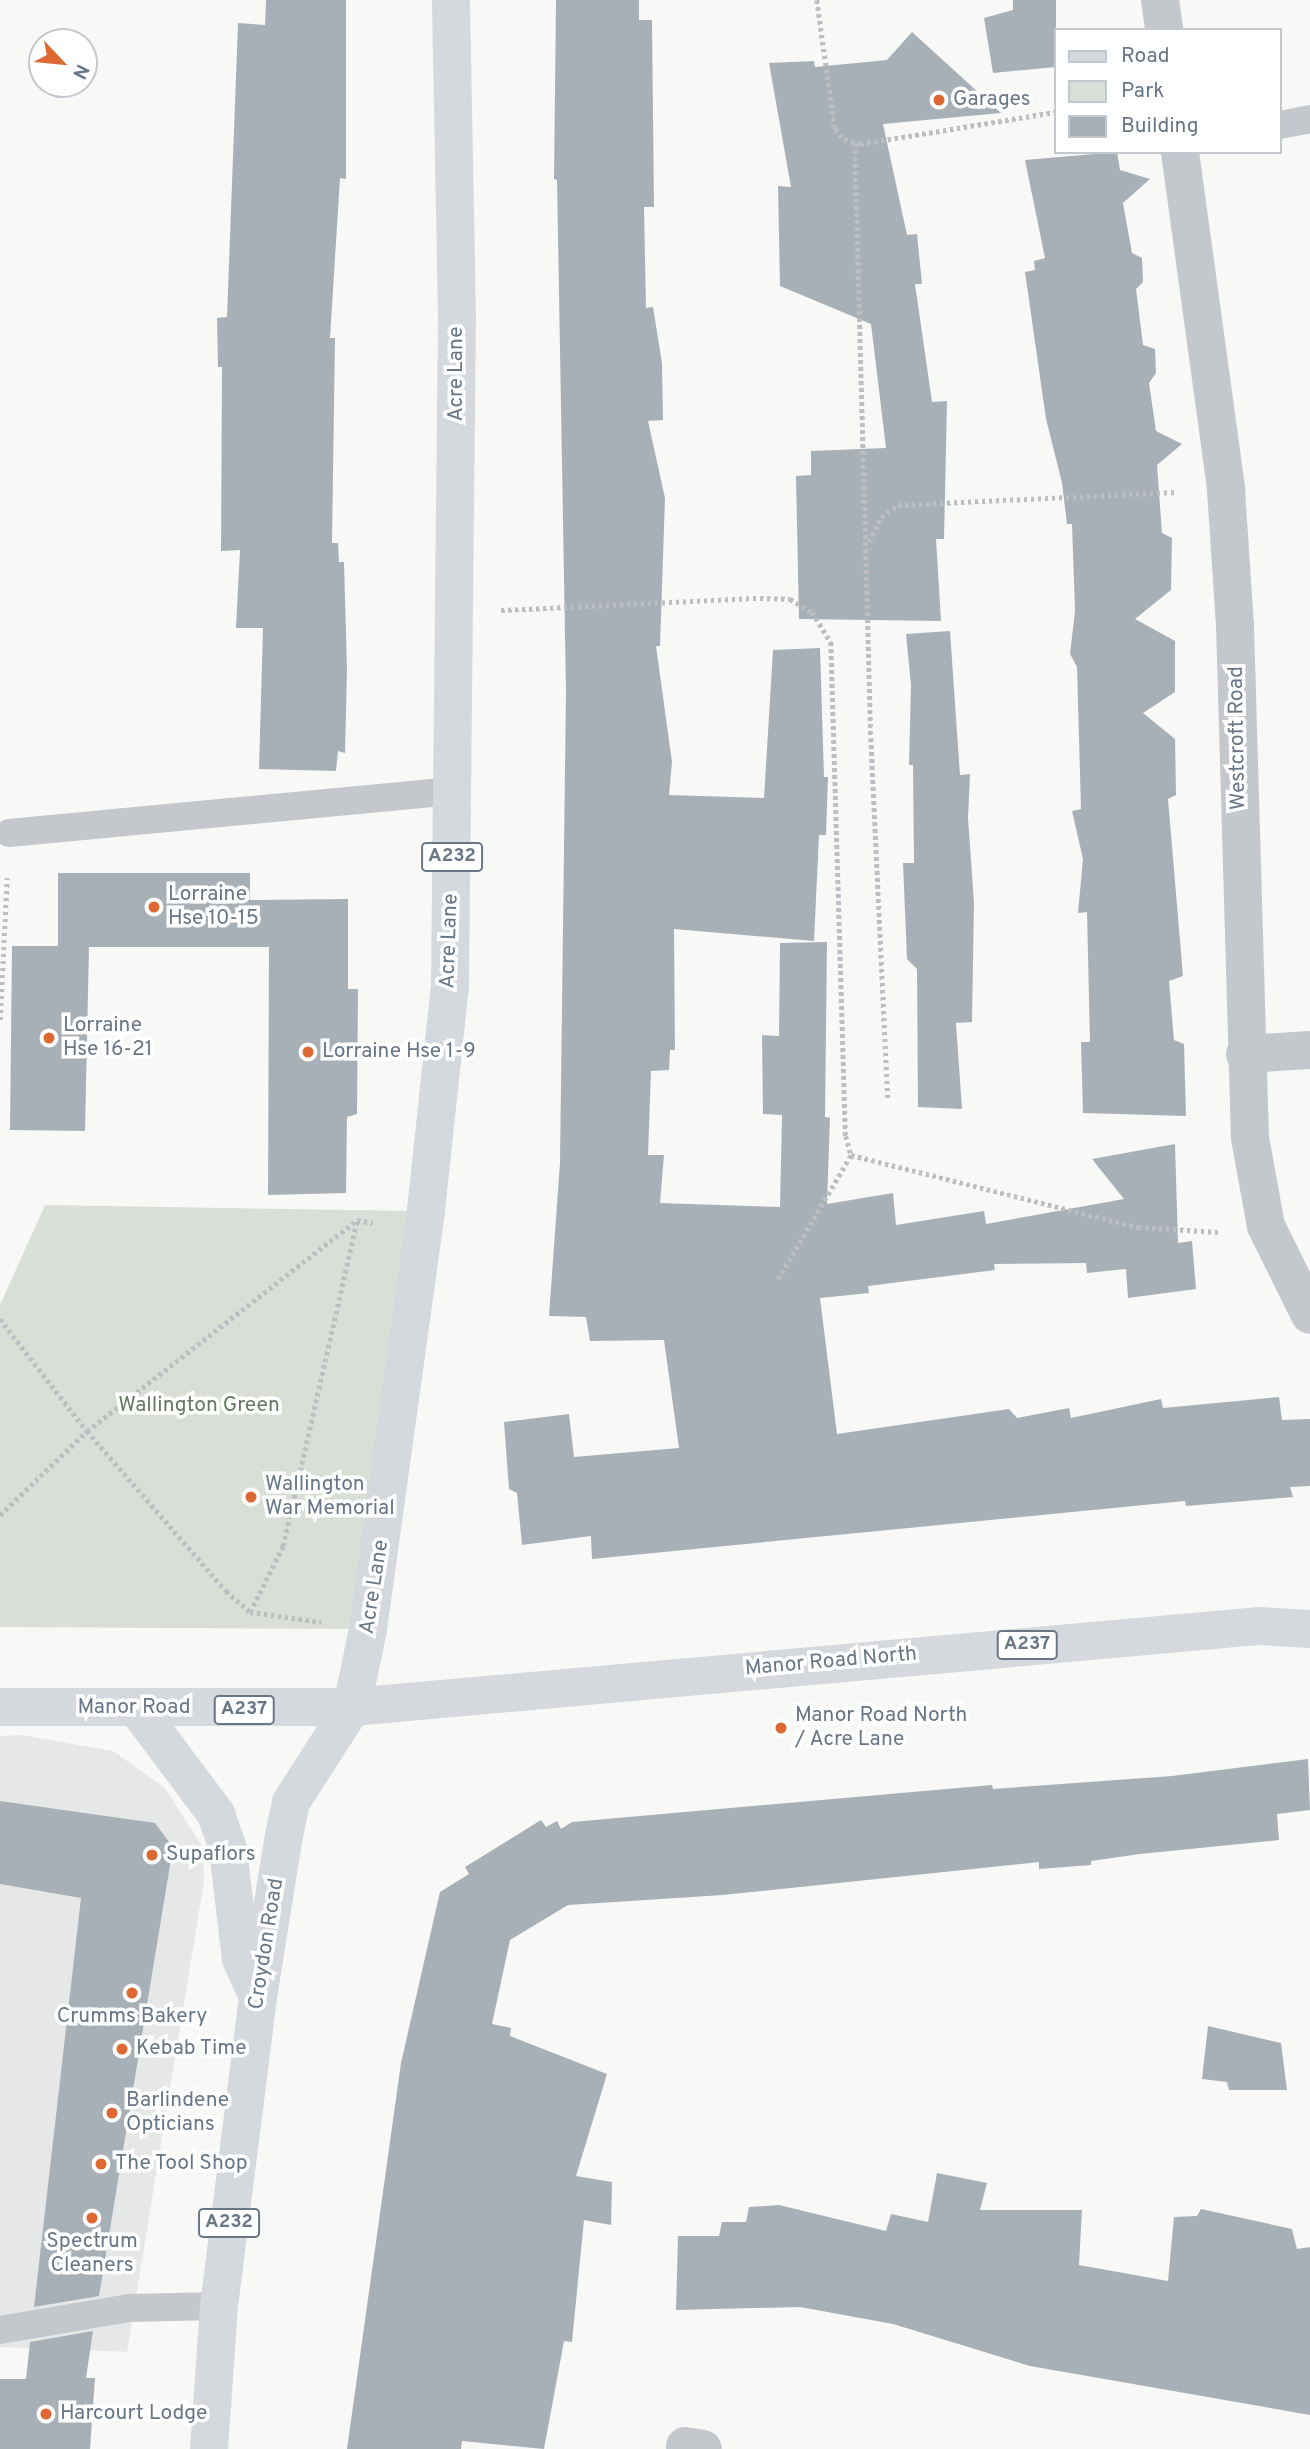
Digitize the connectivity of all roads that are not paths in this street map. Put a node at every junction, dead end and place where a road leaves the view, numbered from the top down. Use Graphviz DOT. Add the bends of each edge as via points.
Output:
graph roads {
  1 [pos="451,0"];
  2 [pos="1160,0"];
  3 [pos="1164,28"];
  4 [pos="1310,119"];
  5 [pos="1282,125"];
  6 [pos="1180,154"];
  7 [pos="453,791"];
  8 [pos="9,833"];
  9 [pos="1310,1050"];
  10 [pos="1245,1054"];
  11 [pos="1310,1315"];
  12 [pos="1310,1629"];
  13 [pos="0,1707"];
  14 [pos="136,1707"];
  15 [pos="352,1707"];
  16 [pos="258,1997"];
  17 [pos="219,2306"];
  18 [pos="0,2330"];
  19 [pos="209,2449"];
  1 -- 7 [label="main road, Acre Lane / A232" via="457,316"];
  2 -- 3 [label="street"];
  4 -- 5 [label="lane"];
  6 -- 10 [label="street, Westcroft Road" via="1226,490 1235,625"];
  7 -- 8 [label="lane"];
  7 -- 15 [label="main road, Acre Lane / A232" via="450,985 422,1233 368,1629"];
  9 -- 10 [label="street"];
  10 -- 11 [label="street, Westcroft Road" via="1250,1139 1266,1226"];
  12 -- 15 [label="main road, Manor Road North / A237" via="1261,1626"];
  13 -- 14 [label="main road, Manor Road / A237"];
  14 -- 15 [label="main road, Manor Road / A237"];
  14 -- 16 [label="main road" via="216,1814 228,1849 241,1959"];
  15 -- 16 [label="main road, Croydon Road / A232" via="291,1802"];
  16 -- 17 [label="main road, Croydon Road / A232"];
  17 -- 18 [label="lane" via="129,2308"];
  17 -- 19 [label="main road, Croydon Road / A232"];
}
